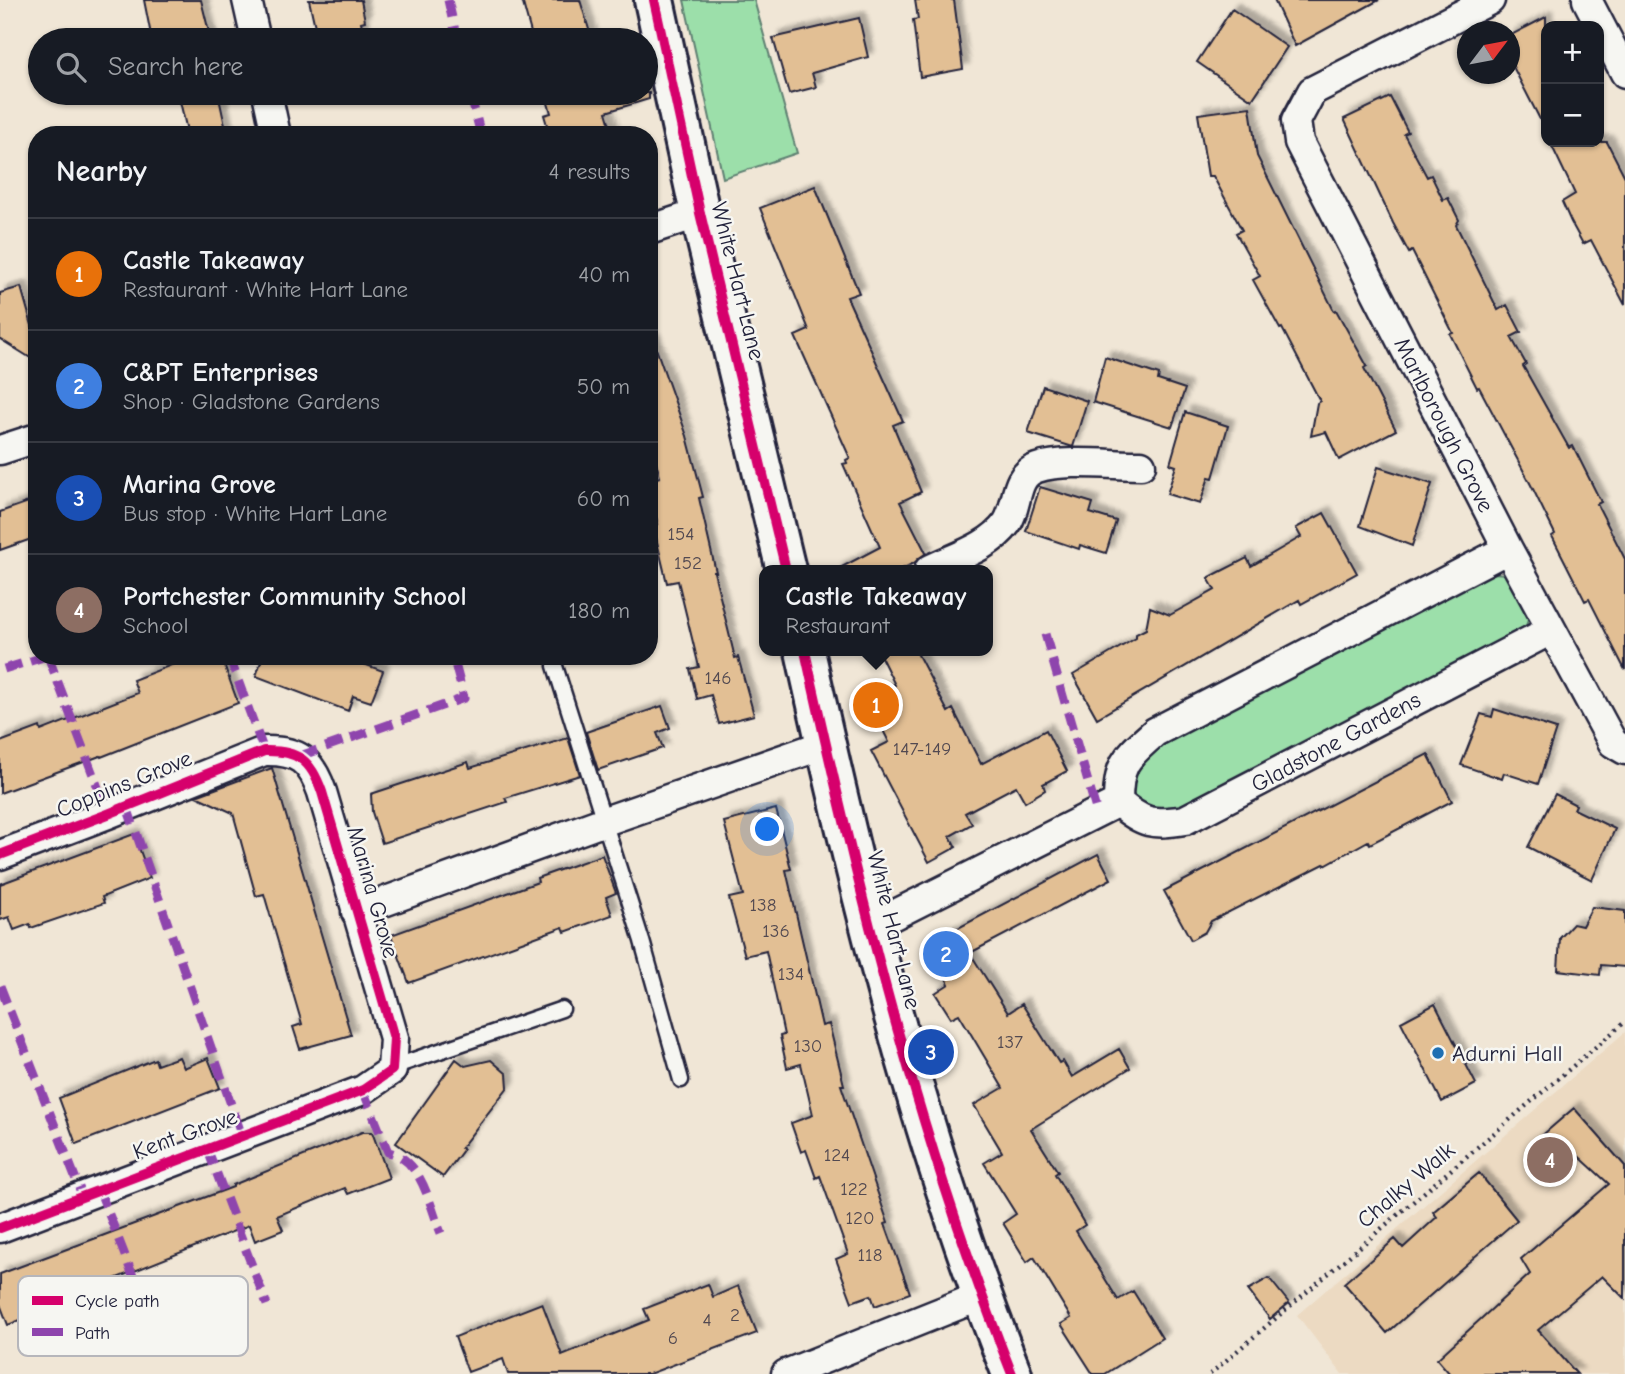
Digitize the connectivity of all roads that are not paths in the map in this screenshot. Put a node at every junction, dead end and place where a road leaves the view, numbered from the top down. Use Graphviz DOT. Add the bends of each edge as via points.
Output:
graph roads {
  1 [pos="247,0"];
  2 [pos="654,0"];
  3 [pos="1490,0"];
  4 [pos="1587,0"];
  5 [pos="253,28"];
  6 [pos="1625,73"];
  7 [pos="270,105"];
  8 [pos="274,126"];
  9 [pos="700,213"];
  10 [pos="658,227"];
  11 [pos="28,441"];
  12 [pos="0,450"];
  13 [pos="1141,465"];
  14 [pos="1508,549"];
  15 [pos="785,565"];
  16 [pos="939,565"];
  17 [pos="1551,629"];
  18 [pos="806,656"];
  19 [pos="555,666"];
  20 [pos="826,744"];
  21 [pos="1625,750"];
  22 [pos="264,751"];
  23 [pos="1118,802"];
  24 [pos="605,821"];
  25 [pos="0,855"];
  26 [pos="356,912"];
  27 [pos="870,927"];
  28 [pos="562,1009"];
  29 [pos="388,1072"];
  30 [pos="681,1080"];
  31 [pos="0,1228"];
  32 [pos="981,1296"];
  33 [pos="786,1374"];
  34 [pos="1012,1374"];
  1 -- 5 [label="street"];
  2 -- 9 [label="street, White Hart Lane"];
  3 -- 14 [label="street, Marlborough Grove" via="1312,91 1296,121 1299,142"];
  4 -- 6 [label="street"];
  7 -- 8 [label="street"];
  9 -- 10 [label="street"];
  9 -- 15 [label="street, White Hart Lane"];
  11 -- 12 [label="street"];
  13 -- 16 [label="street" via="1036,468 1021,480 1009,520 993,539"];
  14 -- 17 [label="street, Marlborough Grove"];
  14 -- 23 [label="street" via="1155,732 1127,757 1118,784"];
  17 -- 21 [label="street, Marlborough Grove" via="1613,743"];
  17 -- 23 [label="street, Gladstone Gardens" via="1185,820 1158,824 1133,815"];
  18 -- 20 [label="street, White Hart Lane"];
  19 -- 24 [label="lane"];
  20 -- 24 [label="street, Marina Grove"];
  20 -- 27 [label="street, White Hart Lane"];
  22 -- 25 [label="street, Coppins Grove"];
  22 -- 26 [label="street, Marina Grove" via="300,756 316,775"];
  23 -- 27 [label="street"];
  24 -- 26 [label="street, Marina Grove"];
  24 -- 30 [label="lane"];
  26 -- 29 [label="street, Marina Grove" via="394,1038"];
  27 -- 32 [label="street, White Hart Lane" via="923,1121"];
  28 -- 29 [label="lane"];
  29 -- 31 [label="street, Kent Grove" via="363,1090"];
  32 -- 33 [label="street"];
  32 -- 34 [label="street, White Hart Lane"];
}
